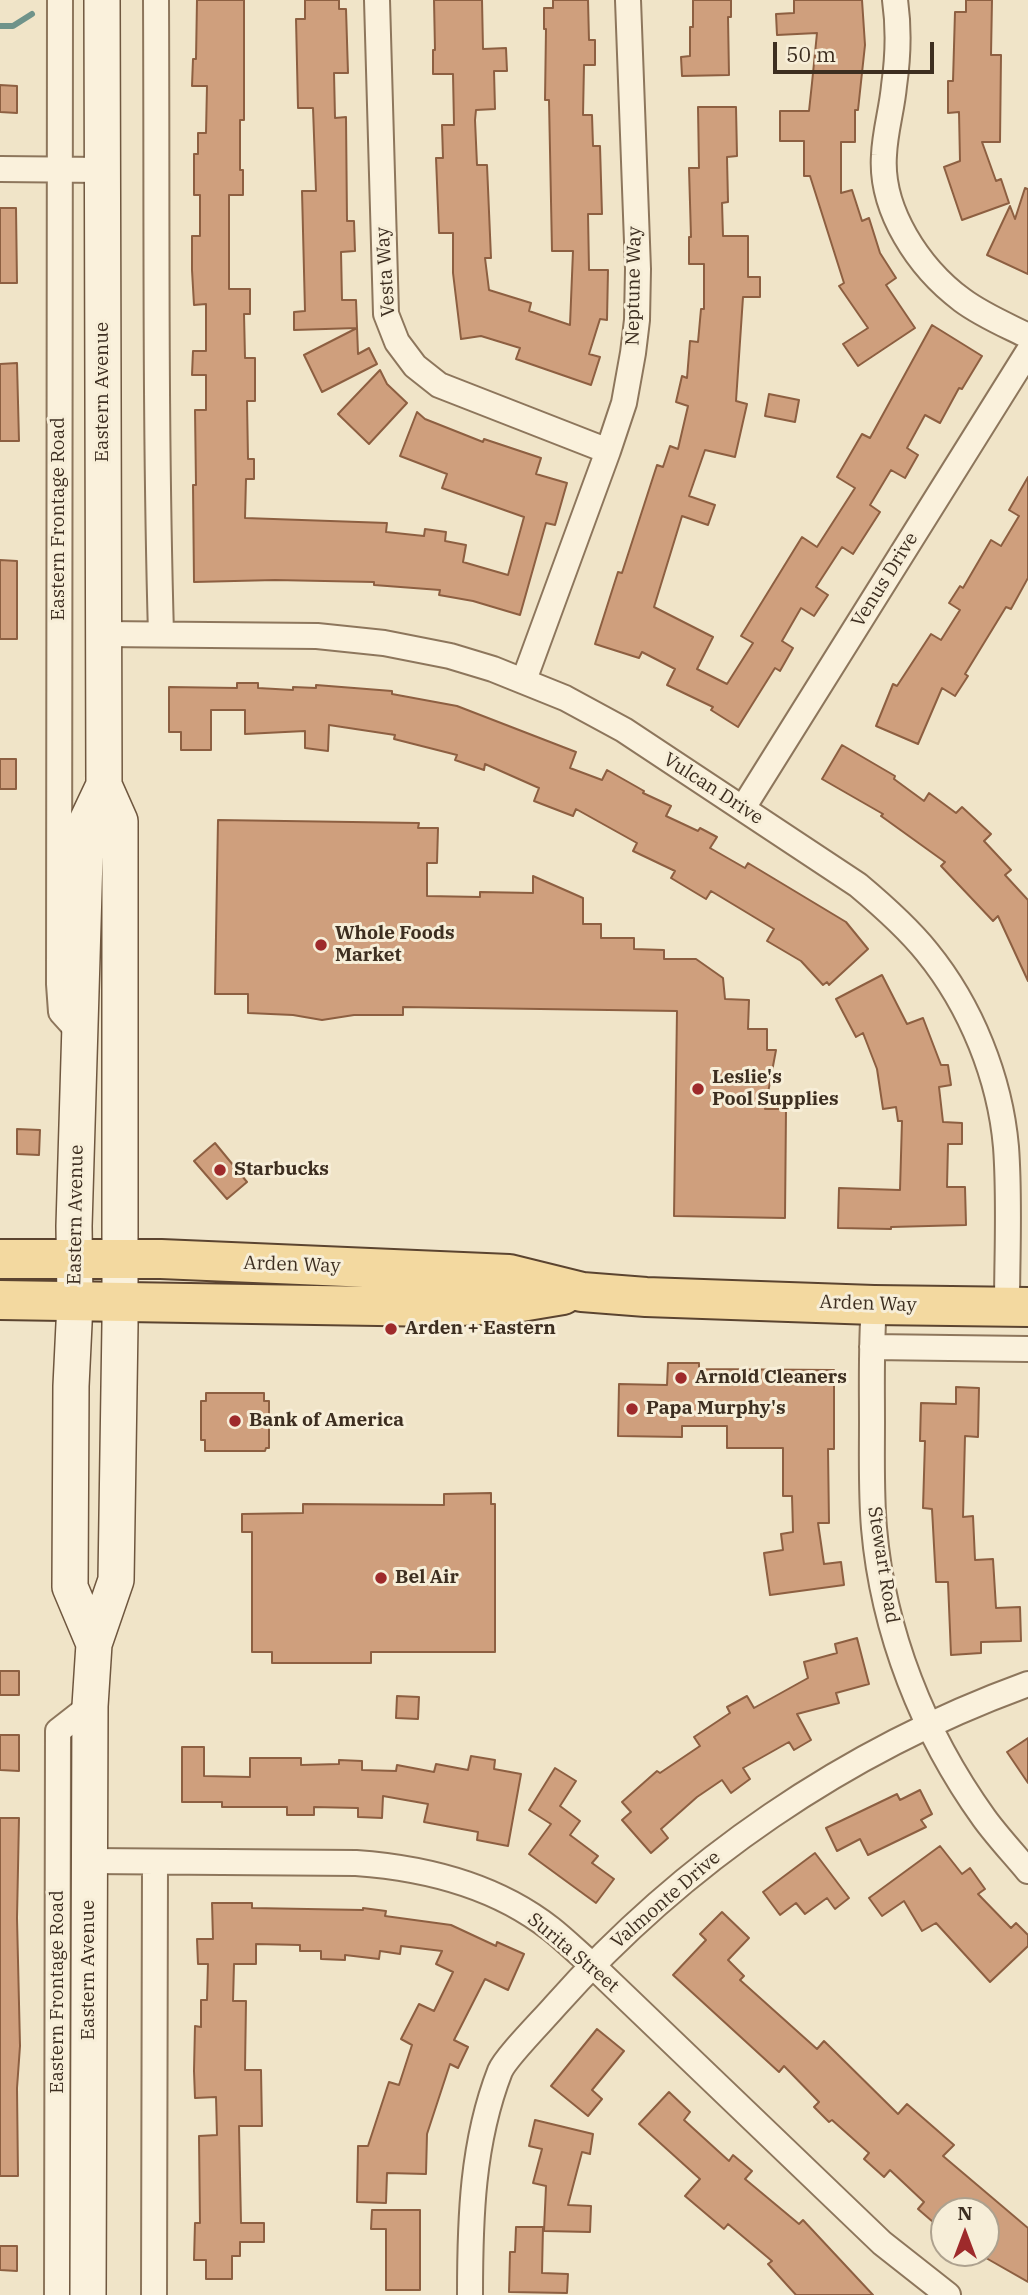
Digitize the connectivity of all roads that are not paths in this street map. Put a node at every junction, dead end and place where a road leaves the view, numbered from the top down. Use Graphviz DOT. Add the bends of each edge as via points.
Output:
graph roads {
  1 [pos="60,0"];
  2 [pos="102,0"];
  3 [pos="156,0"];
  4 [pos="377,0"];
  5 [pos="628,0"];
  6 [pos="895,0"];
  7 [pos="0,169"];
  8 [pos="102,170"];
  9 [pos="60,171"];
  10 [pos="1028,337"];
  11 [pos="1028,352"];
  12 [pos="608,451"];
  13 [pos="103,634"];
  14 [pos="161,634"];
  15 [pos="524,680"];
  16 [pos="104,785"];
  17 [pos="743,808"];
  18 [pos="79,1032"];
  19 [pos="0,1259"];
  20 [pos="75,1259"];
  21 [pos="119,1260"];
  22 [pos="582,1292"];
  23 [pos="0,1300"];
  24 [pos="75,1303"];
  25 [pos="120,1303"];
  26 [pos="874,1305"];
  27 [pos="1017,1307"];
  28 [pos="872,1347"];
  29 [pos="1028,1349"];
  30 [pos="94,1644"];
  31 [pos="1028,1684"];
  32 [pos="90,1706"];
  33 [pos="928,1725"];
  34 [pos="89,1861"];
  35 [pos="155,1862"];
  36 [pos="1028,1871"];
  37 [pos="592,1965"];
  38 [pos="57,2295"];
  39 [pos="88,2295"];
  40 [pos="154,2295"];
  41 [pos="470,2295"];
  42 [pos="948,2295"];
  1 -- 9 [label="street, Eastern Frontage Road"];
  2 -- 8 [label="main road, Eastern Avenue"];
  3 -- 14 [label="street"];
  4 -- 12 [label="street, Vesta Way" via="383,267 386,314 397,342 415,366 439,385"];
  5 -- 12 [label="street, Neptune Way" via="637,320 624,403"];
  6 -- 10 [label="street" via="895,73 883,156 896,217 913,249 948,288 977,310"];
  7 -- 9 [label="street"];
  8 -- 9 [label="street"];
  8 -- 13 [label="main road, Eastern Avenue"];
  9 -- 18 [label="street, Eastern Frontage Road" via="59,984 61,1012"];
  11 -- 17 [label="street, Venus Drive"];
  12 -- 15 [label="street, Neptune Way"];
  13 -- 14 [label="street, Vulcan Drive"];
  13 -- 16 [label="main road, Eastern Avenue"];
  14 -- 15 [label="street, Vulcan Drive" via="317,636 384,643 450,656"];
  15 -- 17 [label="street, Vulcan Drive" via="624,730"];
  16 -- 18 [label="main road, Eastern Avenue" via="86,823"];
  16 -- 21 [label="main road, Eastern Avenue" via="120,821"];
  17 -- 27 [label="street, Vulcan Drive" via="888,910 928,952 960,999 984,1052 1006,1145"];
  18 -- 20 [label="main road, Eastern Avenue"];
  19 -- 20 [label="main road, Arden Way"];
  20 -- 21 [label="main road, Arden Way"];
  20 -- 24 [label="main road, Eastern Avenue"];
  21 -- 22 [label="main road, Arden Way" via="509,1274"];
  21 -- 25 [label="main road, Eastern Avenue"];
  22 -- 25 [label="main road, Arden Way" via="515,1303 441,1307"];
  22 -- 26 [label="main road, Arden Way"];
  23 -- 24 [label="main road, Arden Way"];
  24 -- 25 [label="main road, Arden Way"];
  24 -- 30 [label="main road, Eastern Avenue" via="69,1587"];
  25 -- 30 [label="main road, Eastern Avenue" via="116,1580"];
  26 -- 27 [label="main road, Arden Way"];
  26 -- 28 [label="street, Stewart Road"];
  28 -- 29 [label="street"];
  28 -- 33 [label="street, Stewart Road" via="871,1490 877,1555 892,1630"];
  30 -- 32 [label="main road, Eastern Avenue"];
  31 -- 33 [label="street, Valmonte Drive"];
  32 -- 34 [label="main road, Eastern Avenue"];
  32 -- 38 [label="street, Eastern Frontage Road" via="58,1731"];
  33 -- 36 [label="street, Stewart Road" via="985,1820"];
  33 -- 37 [label="street, Valmonte Drive" via="862,1759 757,1825 643,1915"];
  34 -- 35 [label="street, Surita Street"];
  34 -- 39 [label="main road, Eastern Avenue"];
  35 -- 37 [label="street, Surita Street" via="356,1863 426,1871 492,1894 522,1910"];
  35 -- 40 [label="street"];
  37 -- 41 [label="street, Valmonte Drive" via="501,2067 478,2142 470,2224"];
  37 -- 42 [label="street, Surita Street" via="882,2243"];
}
